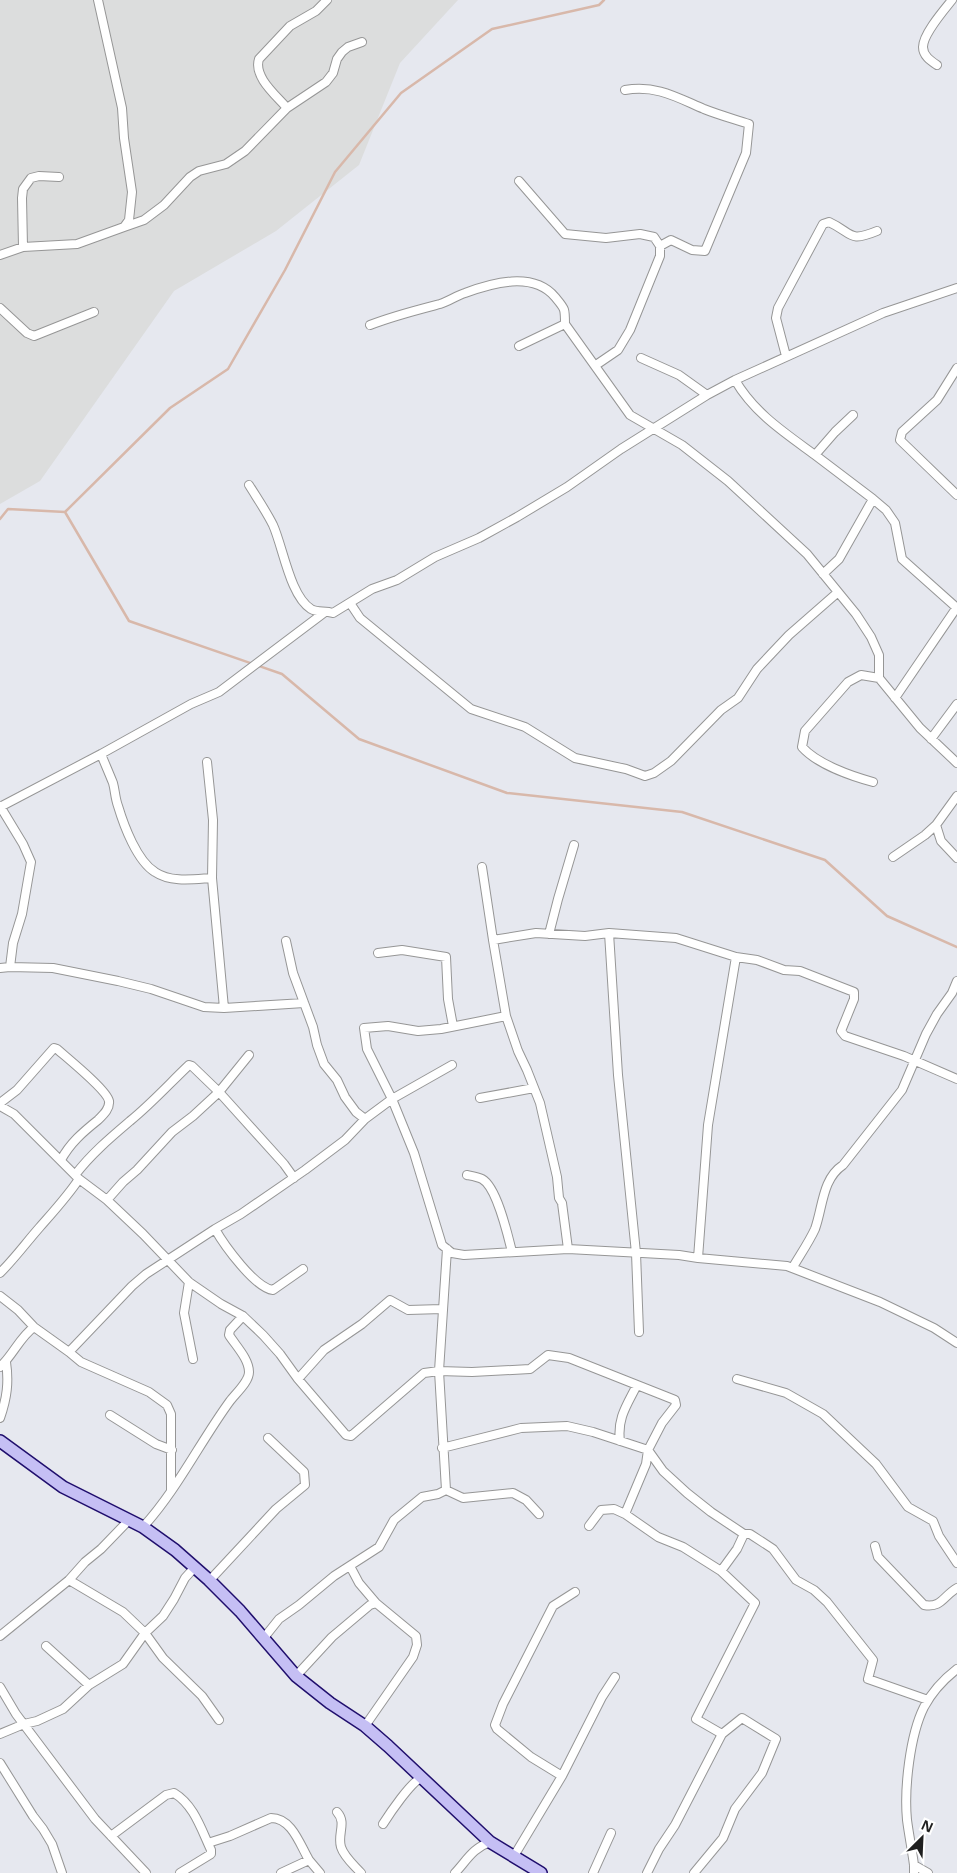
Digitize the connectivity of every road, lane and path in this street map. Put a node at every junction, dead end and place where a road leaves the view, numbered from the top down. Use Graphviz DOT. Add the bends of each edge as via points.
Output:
graph roads {
  1 [pos="98,0"];
  2 [pos="952,0"];
  3 [pos="324,1"];
  4 [pos="362,42"];
  5 [pos="938,65"];
  6 [pos="625,90"];
  7 [pos="287,108"];
  8 [pos="59,178"];
  9 [pos="518,181"];
  10 [pos="124,227"];
  11 [pos="877,231"];
  12 [pos="23,246"];
  13 [pos="660,246"];
  14 [pos="0,255"];
  15 [pos="957,288"];
  16 [pos="0,308"];
  17 [pos="94,312"];
  18 [pos="370,324"];
  19 [pos="565,324"];
  20 [pos="519,346"];
  21 [pos="786,356"];
  22 [pos="641,358"];
  23 [pos="596,365"];
  24 [pos="957,368"];
  25 [pos="735,380"];
  26 [pos="707,395"];
  27 [pos="853,415"];
  28 [pos="654,430"];
  29 [pos="815,455"];
  30 [pos="249,485"];
  31 [pos="957,495"];
  32 [pos="873,499"];
  33 [pos="823,574"];
  34 [pos="837,593"];
  35 [pos="350,603"];
  36 [pos="957,607"];
  37 [pos="326,610"];
  38 [pos="879,678"];
  39 [pos="895,698"];
  40 [pos="957,704"];
  41 [pos="931,739"];
  42 [pos="101,754"];
  43 [pos="208,762"];
  44 [pos="957,763"];
  45 [pos="873,782"];
  46 [pos="957,796"];
  47 [pos="0,806"];
  48 [pos="936,825"];
  49 [pos="574,845"];
  50 [pos="893,857"];
  51 [pos="957,858"];
  52 [pos="482,867"];
  53 [pos="212,878"];
  54 [pos="609,933"];
  55 [pos="549,934"];
  56 [pos="493,940"];
  57 [pos="286,941"];
  58 [pos="378,954"];
  59 [pos="736,957"];
  60 [pos="10,967"];
  61 [pos="0,968"];
  62 [pos="957,981"];
  63 [pos="304,1003"];
  64 [pos="224,1008"];
  65 [pos="506,1016"];
  66 [pos="453,1026"];
  67 [pos="249,1055"];
  68 [pos="915,1061"];
  69 [pos="452,1065"];
  70 [pos="957,1079"];
  71 [pos="534,1088"];
  72 [pos="219,1092"];
  73 [pos="480,1098"];
  74 [pos="392,1099"];
  75 [pos="0,1104"];
  76 [pos="365,1119"];
  77 [pos="61,1160"];
  78 [pos="467,1175"];
  79 [pos="77,1177"];
  80 [pos="294,1178"];
  81 [pos="107,1200"];
  82 [pos="214,1229"];
  83 [pos="447,1249"];
  84 [pos="568,1249"];
  85 [pos="512,1252"];
  86 [pos="636,1252"];
  87 [pos="698,1258"];
  88 [pos="167,1259"];
  89 [pos="793,1267"];
  90 [pos="303,1269"];
  91 [pos="0,1273"];
  92 [pos="189,1282"];
  93 [pos="0,1296"];
  94 [pos="442,1309"];
  95 [pos="243,1316"];
  96 [pos="34,1326"];
  97 [pos="639,1332"];
  98 [pos="957,1343"];
  99 [pos="70,1352"];
  100 [pos="193,1359"];
  101 [pos="3,1364"];
  102 [pos="439,1371"];
  103 [pos="298,1379"];
  104 [pos="737,1379"];
  105 [pos="637,1385"];
  106 [pos="110,1415"];
  107 [pos="0,1418"];
  108 [pos="268,1438"];
  109 [pos="620,1441"];
  110 [pos="2,1446"];
  111 [pos="442,1448"];
  112 [pos="172,1450"];
  113 [pos="648,1450"];
  114 [pos="171,1490"];
  115 [pos="446,1490"];
  116 [pos="539,1514"];
  117 [pos="625,1514"];
  118 [pos="129,1520"];
  119 [pos="589,1526"];
  120 [pos="142,1528"];
  121 [pos="744,1534"];
  122 [pos="875,1546"];
  123 [pos="957,1563"];
  124 [pos="350,1566"];
  125 [pos="195,1567"];
  126 [pos="721,1571"];
  127 [pos="69,1580"];
  128 [pos="210,1580"];
  129 [pos="957,1588"];
  130 [pos="575,1592"];
  131 [pos="376,1603"];
  132 [pos="144,1633"];
  133 [pos="0,1636"];
  134 [pos="263,1638"];
  135 [pos="46,1646"];
  136 [pos="957,1669"];
  137 [pos="296,1676"];
  138 [pos="615,1677"];
  139 [pos="89,1685"];
  140 [pos="0,1687"];
  141 [pos="928,1700"];
  142 [pos="219,1720"];
  143 [pos="24,1724"];
  144 [pos="365,1726"];
  145 [pos="0,1734"];
  146 [pos="722,1734"];
  147 [pos="0,1764"];
  148 [pos="562,1776"];
  149 [pos="421,1778"];
  150 [pos="337,1812"];
  151 [pos="383,1824"];
  152 [pos="611,1833"];
  153 [pos="111,1836"];
  154 [pos="490,1842"];
  155 [pos="208,1843"];
  156 [pos="514,1856"];
  157 [pos="309,1860"];
  158 [pos="914,1869"];
  159 [pos="537,1872"];
  160 [pos="62,1873"];
  161 [pos="146,1873"];
  162 [pos="180,1873"];
  163 [pos="281,1873"];
  164 [pos="320,1873"];
  165 [pos="361,1873"];
  166 [pos="455,1873"];
  167 [pos="593,1873"];
  168 [pos="647,1873"];
  169 [pos="694,1873"];
  170 [pos="928,1873"];
  1 -- 10 [label="street" via="122,108 132,192 130,220"];
  2 -- 5 [label="street" via="924,41 927,58"];
  3 -- 7 [label="street" via="316,10 290,26 259,59 257,65 262,79"];
  4 -- 7 [label="street" via="342,52 326,82"];
  6 -- 13 [label="street" via="643,87 678,96 704,109 749,124 746,152 705,251 692,250 671,240"];
  7 -- 10 [label="street" via="245,151 226,164 199,171 144,220"];
  8 -- 12 [label="street" via="31,178 24,189"];
  9 -- 13 [label="street" via="564,234 606,238 640,234 654,237"];
  10 -- 12 [label="street" via="76,244"];
  11 -- 21 [label="street" via="855,238 829,222 823,224 778,308 776,318"];
  12 -- 14 [label="street"];
  13 -- 23 [label="street" via="660,256 630,330 618,350"];
  15 -- 21 [label="street" via="883,314"];
  16 -- 17 [label="street" via="34,336"];
  18 -- 19 [label="street" via="491,285 526,281 551,292 565,308"];
  19 -- 20 [label="street"];
  19 -- 23 [label="street"];
  21 -- 25 [label="street"];
  22 -- 26 [label="street" via="679,375"];
  23 -- 28 [label="street" via="630,415"];
  24 -- 31 [label="street" via="937,400 902,432 900,440"];
  25 -- 26 [label="street"];
  25 -- 29 [label="street" via="744,395 774,426"];
  26 -- 28 [label="street"];
  27 -- 29 [label="street"];
  28 -- 33 [label="street" via="682,445 728,481 795,541"];
  28 -- 35 [label="street" via="516,517"];
  29 -- 32 [label="street"];
  30 -- 37 [label="street" via="273,524 290,577 304,602 318,612"];
  32 -- 33 [label="street" via="839,558"];
  32 -- 36 [label="street" via="895,523 902,559"];
  33 -- 34 [label="street"];
  34 -- 35 [label="street" via="757,669 738,698 721,710 671,761 645,776 575,758 525,727 471,709 360,618"];
  34 -- 38 [label="street" via="856,614 877,650"];
  35 -- 37 [label="street" via="333,613"];
  36 -- 39 [label="street"];
  37 -- 42 [label="street" via="219,692"];
  38 -- 39 [label="street"];
  38 -- 45 [label="street" via="861,675 848,682 805,731 802,747 832,767"];
  39 -- 41 [label="street"];
  40 -- 41 [label="street"];
  41 -- 44 [label="street"];
  42 -- 47 [label="street"];
  42 -- 53 [label="street" via="121,816 135,849 146,864 155,872 183,880"];
  43 -- 53 [label="street" via="213,820"];
  46 -- 48 [label="street"];
  47 -- 60 [label="street" via="31,862"];
  48 -- 50 [label="street"];
  48 -- 51 [label="street" via="941,841"];
  49 -- 55 [label="street"];
  52 -- 56 [label="street"];
  53 -- 64 [label="street"];
  54 -- 55 [label="street" via="585,936"];
  54 -- 59 [label="street" via="676,938"];
  54 -- 86 [label="street" via="618,1075"];
  55 -- 56 [label="street" via="536,932"];
  56 -- 65 [label="street"];
  57 -- 63 [label="street"];
  58 -- 66 [label="street" via="402,950 446,957"];
  59 -- 68 [label="street" via="800,971 854,992 841,1031 845,1036"];
  59 -- 87 [label="street" via="708,1125"];
  60 -- 61 [label="street"];
  60 -- 64 [label="street" via="53,968 151,989 204,1006"];
  62 -- 68 [label="street"];
  63 -- 64 [label="street"];
  63 -- 76 [label="street" via="324,1064 356,1112"];
  65 -- 66 [label="street"];
  65 -- 71 [label="street"];
  66 -- 74 [label="street" via="418,1031 388,1026 364,1028 367,1049"];
  67 -- 72 [label="street"];
  68 -- 70 [label="street"];
  68 -- 89 [label="street" via="902,1090 829,1178 814,1230"];
  69 -- 74 [label="street"];
  71 -- 73 [label="street"];
  71 -- 84 [label="street" via="557,1177"];
  72 -- 79 [label="street" via="189,1065 110,1137 86,1162"];
  72 -- 80 [label="street"];
  72 -- 81 [label="street" via="172,1132"];
  74 -- 76 [label="street"];
  74 -- 83 [label="street" via="414,1153 442,1245"];
  75 -- 77 [label="street"];
  75 -- 77 [label="street" via="17,1090 54,1048 97,1084 108,1097 108,1110 82,1132"];
  76 -- 80 [label="street" via="345,1140"];
  77 -- 79 [label="street"];
  78 -- 85 [label="street" via="483,1179 490,1189 503,1216"];
  79 -- 81 [label="street"];
  79 -- 91 [label="street" via="69,1194"];
  80 -- 82 [label="street"];
  81 -- 88 [label="street"];
  82 -- 88 [label="street"];
  82 -- 90 [label="street" via="224,1246 266,1289 273,1290"];
  83 -- 85 [label="street" via="464,1255"];
  83 -- 94 [label="street"];
  84 -- 85 [label="street"];
  84 -- 86 [label="street"];
  86 -- 87 [label="street"];
  86 -- 97 [label="street"];
  87 -- 89 [label="street"];
  88 -- 92 [label="street"];
  88 -- 99 [label="street" via="132,1286"];
  89 -- 98 [label="street" via="880,1302"];
  92 -- 95 [label="street"];
  92 -- 100 [label="street" via="184,1313"];
  93 -- 96 [label="street"];
  94 -- 102 [label="street"];
  94 -- 103 [label="street" via="408,1310 390,1300 324,1350"];
  95 -- 103 [label="street" via="280,1354"];
  95 -- 114 [label="street" via="229,1335 246,1362 247,1379"];
  96 -- 99 [label="street"];
  96 -- 101 [label="street" via="24,1334"];
  99 -- 112 [label="street" via="81,1362 149,1392 167,1405 171,1414"];
  101 -- 107 [label="street" via="8,1384"];
  102 -- 103 [label="street" via="424,1373 351,1436 346,1435"];
  102 -- 105 [label="street" via="530,1369 548,1355 569,1358"];
  102 -- 111 [label="street"];
  104 -- 123 [label="street" via="786,1393 823,1414 876,1464 908,1507 933,1521"];
  105 -- 109 [label="street" via="621,1417 618,1428"];
  105 -- 113 [label="street" via="675,1400 676,1405"];
  106 -- 112 [label="street" via="156,1444"];
  108 -- 128 [label="street" via="304,1472 304,1485 276,1509"];
  109 -- 111 [label="street" via="567,1426 521,1428"];
  109 -- 113 [label="street"];
  110 -- 118 [label="street" via="63,1487"];
  111 -- 115 [label="street"];
  112 -- 114 [label="street"];
  113 -- 117 [label="street" via="646,1464"];
  113 -- 121 [label="street" via="663,1472 711,1512"];
  114 -- 120 [label="street"];
  115 -- 116 [label="street" via="463,1498 513,1493 526,1500"];
  115 -- 124 [label="street" via="422,1497 394,1520 379,1546"];
  117 -- 119 [label="street" via="614,1509 601,1510"];
  117 -- 126 [label="street" via="658,1537 683,1547"];
  118 -- 120 [label="street"];
  118 -- 127 [label="street"];
  120 -- 125 [label="street"];
  121 -- 126 [label="street"];
  121 -- 141 [label="street" via="750,1534 773,1549 796,1580 827,1602 873,1660 868,1679"];
  122 -- 129 [label="street" via="878,1557 924,1604 939,1604"];
  124 -- 131 [label="street"];
  124 -- 134 [label="street" via="279,1619"];
  125 -- 128 [label="street"];
  125 -- 132 [label="street" via="163,1616"];
  126 -- 146 [label="street" via="755,1603 696,1719"];
  127 -- 132 [label="street" via="123,1612"];
  127 -- 133 [label="street"];
  128 -- 134 [label="street"];
  130 -- 148 [label="street" via="553,1606 495,1725 531,1757"];
  131 -- 137 [label="street" via="332,1636"];
  131 -- 144 [label="street" via="416,1636 417,1645 413,1657"];
  132 -- 139 [label="street" via="123,1664"];
  132 -- 142 [label="street" via="163,1658 202,1696"];
  134 -- 137 [label="street"];
  135 -- 139 [label="street"];
  136 -- 141 [label="street"];
  137 -- 144 [label="street"];
  138 -- 148 [label="street"];
  139 -- 143 [label="street" via="63,1709"];
  140 -- 143 [label="street"];
  141 -- 158 [label="street" via="916,1730 907,1792"];
  143 -- 145 [label="street"];
  143 -- 153 [label="street"];
  144 -- 149 [label="street"];
  146 -- 168 [label="street"];
  146 -- 169 [label="street" via="742,1718 776,1739 762,1773 735,1809 723,1838"];
  147 -- 160 [label="street" via="44,1829"];
  148 -- 156 [label="street"];
  149 -- 151 [label="street" via="414,1781"];
  149 -- 154 [label="street"];
  150 -- 165 [label="street" via="343,1825 341,1847"];
  152 -- 167 [label="street"];
  153 -- 155 [label="street" via="166,1795 174,1793 191,1808"];
  153 -- 161 [label="street"];
  154 -- 156 [label="street"];
  154 -- 166 [label="street" via="466,1858"];
  155 -- 157 [label="street" via="277,1818 295,1834"];
  155 -- 162 [label="street" via="211,1854"];
  156 -- 159 [label="street"];
  157 -- 163 [label="street"];
  157 -- 164 [label="street"];
  158 -- 170 [label="street"];
}
